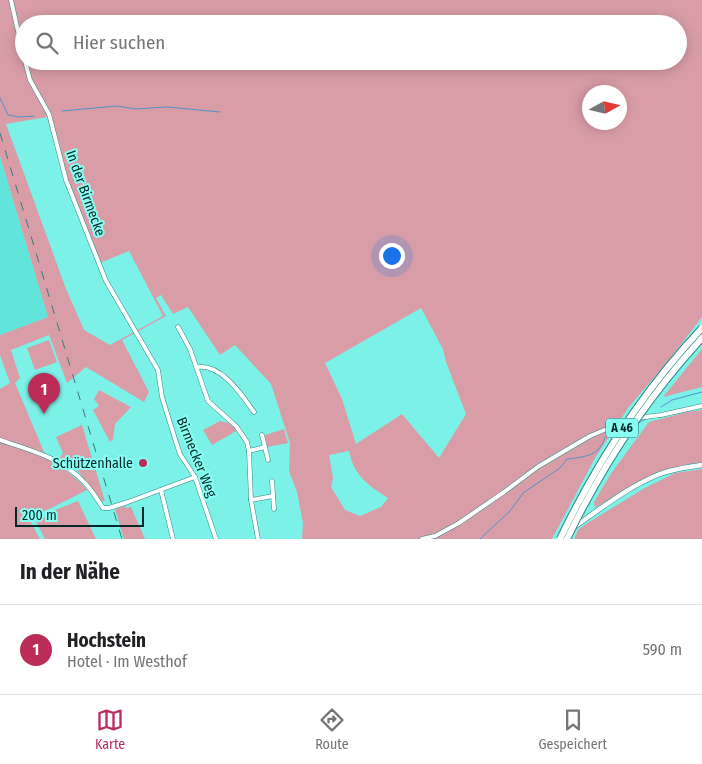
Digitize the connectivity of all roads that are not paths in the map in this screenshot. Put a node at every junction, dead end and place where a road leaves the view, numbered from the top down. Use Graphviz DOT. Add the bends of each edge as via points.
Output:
graph roads {
  1 [pos="11,0"];
  2 [pos="15,18"];
  3 [pos="27,70"];
  4 [pos="178,327"];
  5 [pos="702,328"];
  6 [pos="135,330"];
  7 [pos="702,338"];
  8 [pos="197,367"];
  9 [pos="702,406"];
  10 [pos="254,412"];
  11 [pos="262,435"];
  12 [pos="0,440"];
  13 [pos="265,447"];
  14 [pos="249,451"];
  15 [pos="268,460"];
  16 [pos="702,465"];
  17 [pos="195,477"];
  18 [pos="272,480"];
  19 [pos="161,490"];
  20 [pos="273,496"];
  21 [pos="251,500"];
  22 [pos="274,508"];
  23 [pos="173,539"];
  24 [pos="216,539"];
  25 [pos="258,539"];
  26 [pos="422,539"];
  27 [pos="559,539"];
  28 [pos="567,539"];
  1 -- 2 [label="street, In der Birmecke"];
  3 -- 6 [label="street, In der Birmecke" via="49,114 66,180 101,268"];
  4 -- 8 [label="street"];
  5 -- 27 [label="highway, A 46, bridge" via="666,368 625,423"];
  6 -- 17 [label="street, Birmecker Weg" via="157,367 162,397 180,454"];
  7 -- 28 [label="highway, A 46, bridge" via="656,392 626,434"];
  8 -- 10 [label="street" via="208,367 226,378"];
  8 -- 14 [label="street" via="208,401 246,438"];
  9 -- 26 [label="street" via="661,416 645,416 595,434 539,466 459,523"];
  11 -- 13 [label="street"];
  12 -- 19 [label="street" via="59,462 84,482 103,508"];
  13 -- 14 [label="street"];
  13 -- 15 [label="street"];
  14 -- 21 [label="street"];
  16 -- 27 [label="street" via="650,479 619,496"];
  17 -- 19 [label="street"];
  17 -- 24 [label="street, Birmecker Weg"];
  18 -- 20 [label="street"];
  19 -- 23 [label="street"];
  20 -- 21 [label="street"];
  20 -- 22 [label="street"];
  21 -- 25 [label="street"];
}
